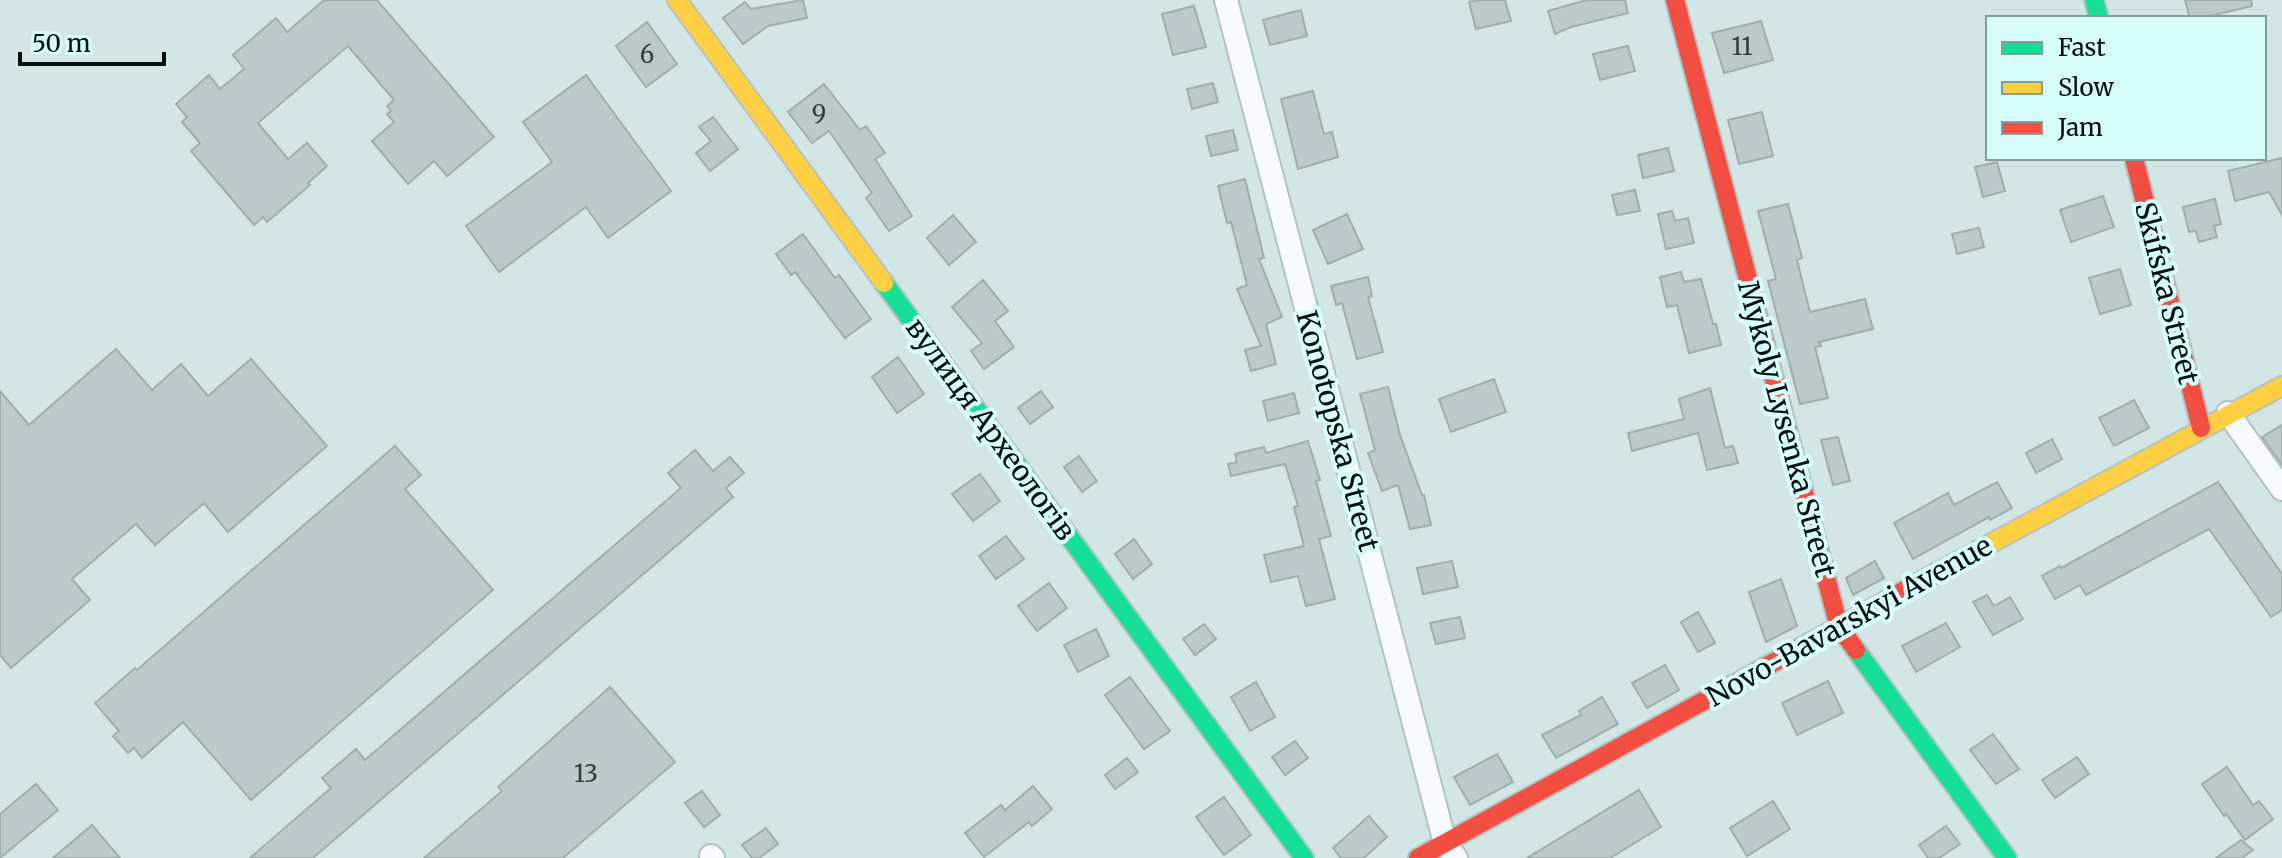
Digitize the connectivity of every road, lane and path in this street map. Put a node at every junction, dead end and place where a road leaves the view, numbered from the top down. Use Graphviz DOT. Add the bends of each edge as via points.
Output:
graph roads {
  1 [pos="677,0"];
  2 [pos="1226,0"];
  3 [pos="1675,0"];
  4 [pos="2134,160"];
  5 [pos="2282,386"];
  6 [pos="2228,413"];
  7 [pos="2201,428"];
  8 [pos="2282,489"];
  9 [pos="1839,627"];
  10 [pos="1450,850"];
  11 [pos="1304,858"];
  12 [pos="1418,858"];
  13 [pos="2007,858"];
  1 -- 11 [label="street, вулиця Археологів"];
  2 -- 10 [label="street, Konotopska Street"];
  3 -- 9 [label="street, Mykoly Lysenka Street"];
  4 -- 7 [label="street, Skifska Street"];
  5 -- 6 [label="street, Novo-Bavarskyi Avenue"];
  6 -- 7 [label="street, Novo-Bavarskyi Avenue"];
  6 -- 8 [label="street, Skifska Street"];
  7 -- 9 [label="street, Novo-Bavarskyi Avenue"];
  9 -- 10 [label="street, Novo-Bavarskyi Avenue"];
  9 -- 13 [label="street, Mykoly Lysenka Street"];
  10 -- 12 [label="street, Novo-Bavarskyi Avenue"];
}
